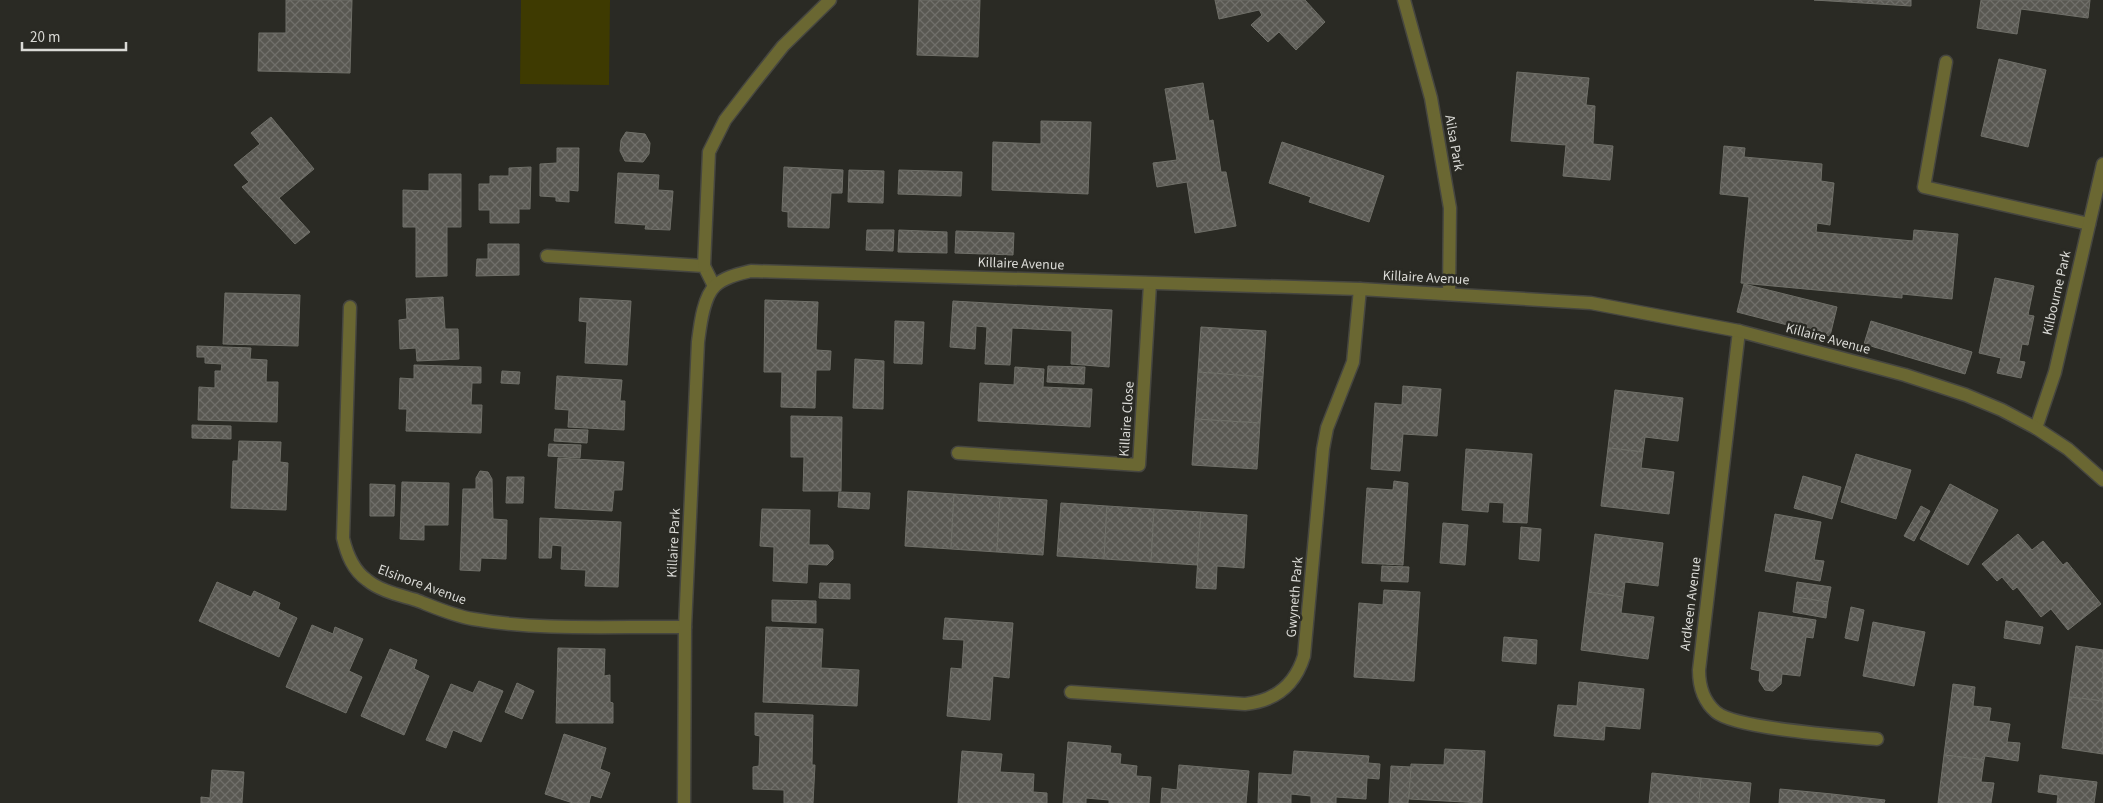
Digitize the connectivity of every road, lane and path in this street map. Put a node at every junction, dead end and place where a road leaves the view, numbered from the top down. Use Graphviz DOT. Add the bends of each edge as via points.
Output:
graph roads {
  1 [pos="830,0"];
  2 [pos="1404,0"];
  3 [pos="1946,62"];
  4 [pos="2103,164"];
  5 [pos="2089,224"];
  6 [pos="547,256"];
  7 [pos="704,266"];
  8 [pos="1150,284"];
  9 [pos="714,286"];
  10 [pos="1360,290"];
  11 [pos="1449,294"];
  12 [pos="350,307"];
  13 [pos="1739,332"];
  14 [pos="2036,428"];
  15 [pos="958,453"];
  16 [pos="2103,480"];
  17 [pos="685,626"];
  18 [pos="1071,692"];
  19 [pos="1877,740"];
  20 [pos="684,803"];
  1 -- 7 [label="street" via="770,62 725,120 708,152"];
  2 -- 11 [label="street, Ailsa Park" via="1431,98 1450,208"];
  3 -- 5 [label="street" via="1924,187"];
  4 -- 5 [label="street, Kilbourne Park"];
  5 -- 14 [label="street, Kilbourne Park" via="2055,372"];
  6 -- 7 [label="street"];
  7 -- 9 [label="street"];
  8 -- 9 [label="street, Killaire Avenue" via="751,271"];
  8 -- 10 [label="street, Killaire Avenue"];
  8 -- 15 [label="street, Killaire Close" via="1139,465"];
  9 -- 17 [label="street, Killaire Park" via="702,314 698,342"];
  10 -- 11 [label="street, Killaire Avenue"];
  10 -- 18 [label="street, Gwyneth Park" via="1353,362 1327,428 1323,449 1304,656 1293,680 1272,697 1259,703 1244,704"];
  11 -- 13 [label="street, Killaire Avenue" via="1591,303"];
  12 -- 17 [label="street, Elsinore Avenue" via="343,538 347,554 367,581 382,589 480,620 546,625"];
  13 -- 14 [label="street, Killaire Avenue" via="1904,375 1966,395"];
  13 -- 19 [label="street, Ardkeen Avenue" via="1698,670 1702,693 1716,712 1738,723"];
  14 -- 16 [label="street, Killaire Avenue"];
  17 -- 20 [label="street, Killaire Park"];
}
